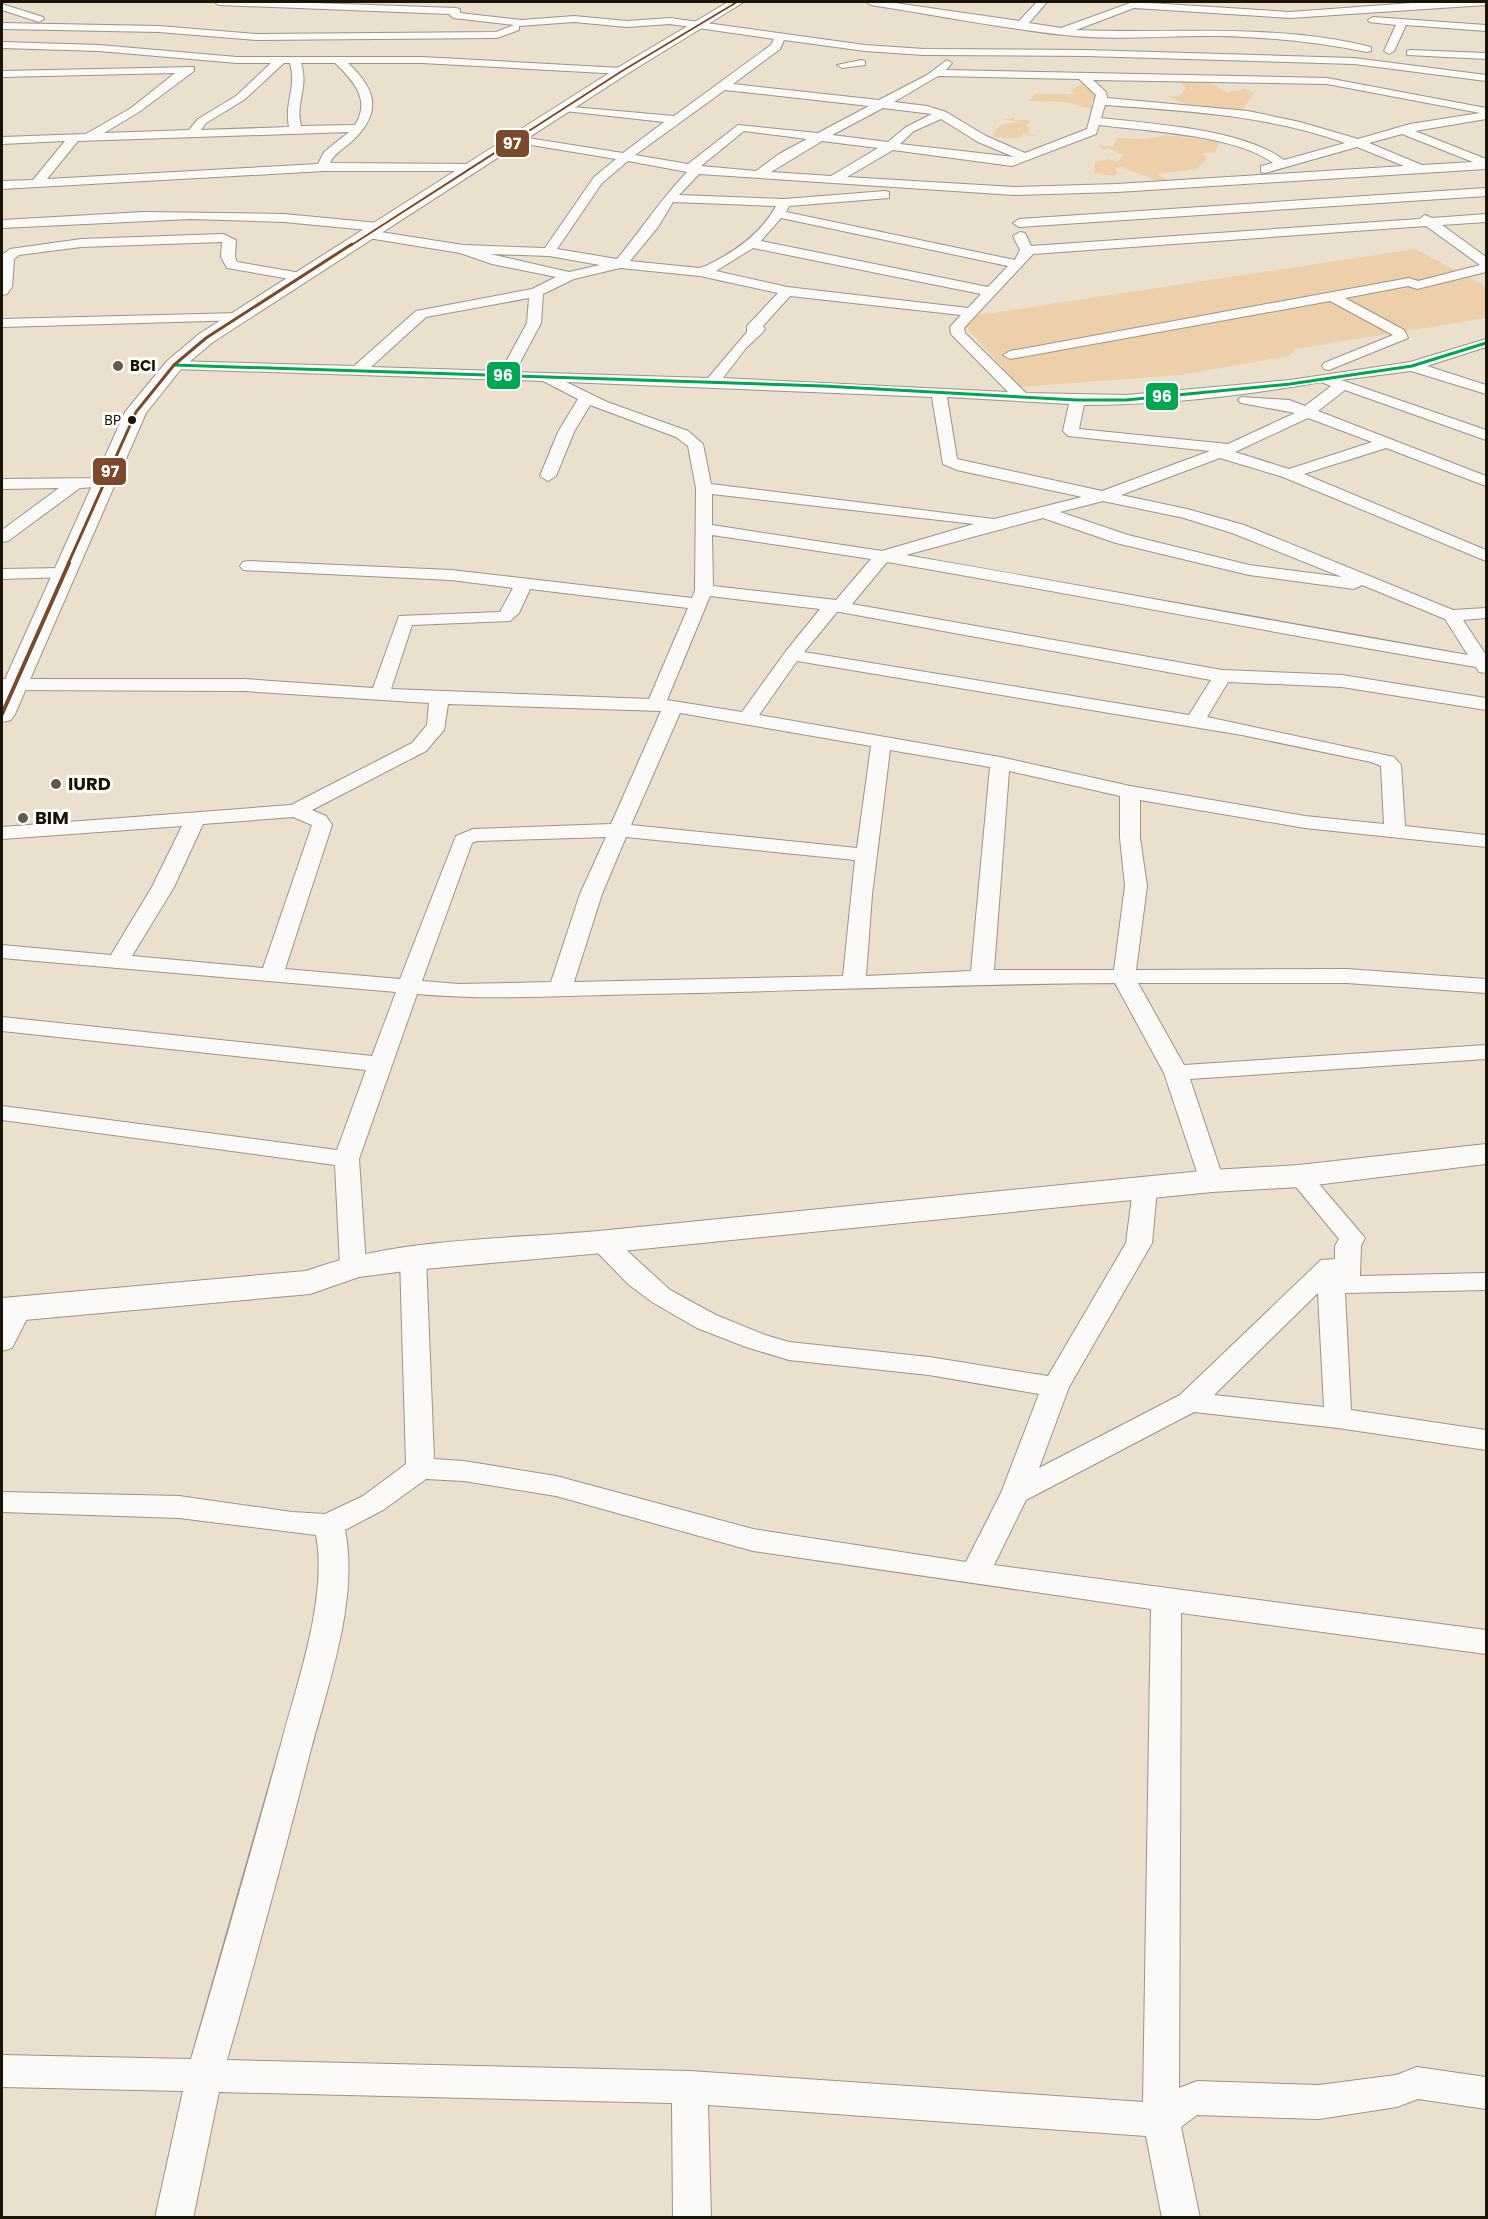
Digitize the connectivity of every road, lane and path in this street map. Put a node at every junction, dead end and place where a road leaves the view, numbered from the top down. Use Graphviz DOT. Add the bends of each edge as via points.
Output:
graph roads {
  1 [pos="219,2"];
  2 [pos="737,2"];
  3 [pos="871,2"];
  4 [pos="1042,2"];
  5 [pos="1428,2"];
  6 [pos="1486,2"];
  7 [pos="1137,3"];
  8 [pos="2,7"];
  9 [pos="355,8"];
  10 [pos="1341,10"];
  11 [pos="453,15"];
  12 [pos="1279,15"];
  13 [pos="1402,22"];
  14 [pos="522,23"];
  15 [pos="1022,24"];
  16 [pos="2,26"];
  17 [pos="57,26"];
  18 [pos="76,26"];
  19 [pos="699,26"];
  20 [pos="1484,28"];
  21 [pos="169,30"];
  22 [pos="1062,32"];
  23 [pos="780,36"];
  24 [pos="1166,36"];
  25 [pos="1276,36"];
  26 [pos="256,37"];
  27 [pos="338,37"];
  28 [pos="432,37"];
  29 [pos="1323,40"];
  30 [pos="2,45"];
  31 [pos="58,46"];
  32 [pos="121,50"];
  33 [pos="950,51"];
  34 [pos="1389,51"];
  35 [pos="924,52"];
  36 [pos="1086,53"];
  37 [pos="1166,55"];
  38 [pos="1471,55"];
  39 [pos="1486,56"];
  40 [pos="1265,57"];
  41 [pos="844,59"];
  42 [pos="237,60"];
  43 [pos="333,60"];
  44 [pos="423,60"];
  45 [pos="275,61"];
  46 [pos="295,61"];
  47 [pos="1334,61"];
  48 [pos="187,69"];
  49 [pos="622,71"];
  50 [pos="2,74"];
  51 [pos="936,74"];
  52 [pos="1081,75"];
  53 [pos="1466,75"];
  54 [pos="1483,78"];
  55 [pos="1327,81"];
  56 [pos="721,86"];
  57 [pos="1099,101"];
  58 [pos="881,102"];
  59 [pos="1444,102"];
  60 [pos="565,108"];
  61 [pos="1486,111"];
  62 [pos="942,114"];
  63 [pos="1486,116"];
  64 [pos="676,120"];
  65 [pos="1455,120"];
  66 [pos="1095,121"];
  67 [pos="358,128"];
  68 [pos="296,130"];
  69 [pos="1403,130"];
  70 [pos="1486,131"];
  71 [pos="192,134"];
  72 [pos="87,137"];
  73 [pos="74,138"];
  74 [pos="817,138"];
  75 [pos="2,140"];
  76 [pos="519,140"];
  77 [pos="1360,144"];
  78 [pos="891,146"];
  79 [pos="625,159"];
  80 [pos="1282,164"];
  81 [pos="1486,164"];
  82 [pos="324,167"];
  83 [pos="475,167"];
  84 [pos="693,169"];
  85 [pos="1420,169"];
  86 [pos="1359,173"];
  87 [pos="759,175"];
  88 [pos="1024,178"];
  89 [pos="833,180"];
  90 [pos="1248,180"];
  91 [pos="38,183"];
  92 [pos="2,185"];
  93 [pos="960,188"];
  94 [pos="1486,192"];
  95 [pos="1215,196"];
  96 [pos="1394,197"];
  97 [pos="669,198"];
  98 [pos="781,208"];
  99 [pos="1486,218"];
  100 [pos="1019,223"];
  101 [pos="1431,223"];
  102 [pos="2,224"];
  103 [pos="373,230"];
  104 [pos="749,243"];
  105 [pos="463,249"];
  106 [pos="1027,250"];
  107 [pos="549,252"];
  108 [pos="1486,263"];
  109 [pos="620,264"];
  110 [pos="1017,264"];
  111 [pos="1486,268"];
  112 [pos="700,272"];
  113 [pos="569,276"];
  114 [pos="301,277"];
  115 [pos="2,291"];
  116 [pos="787,291"];
  117 [pos="536,292"];
  118 [pos="991,292"];
  119 [pos="1330,295"];
  120 [pos="970,312"];
  121 [pos="239,317"];
  122 [pos="2,323"];
  123 [pos="1486,343"];
  124 [pos="1010,355"];
  125 [pos="174,364"];
  126 [pos="1412,366"];
  127 [pos="359,370"];
  128 [pos="506,375"];
  129 [pos="541,376"];
  130 [pos="1319,378"];
  131 [pos="712,383"];
  132 [pos="1342,385"];
  133 [pos="1277,386"];
  134 [pos="1486,390"];
  135 [pos="939,393"];
  136 [pos="1020,395"];
  137 [pos="1192,395"];
  138 [pos="586,398"];
  139 [pos="1077,400"];
  140 [pos="1306,413"];
  141 [pos="1486,435"];
  142 [pos="1386,443"];
  143 [pos="1225,450"];
  144 [pos="1289,474"];
  145 [pos="548,476"];
  146 [pos="1486,482"];
  147 [pos="77,483"];
  148 [pos="103,483"];
  149 [pos="2,484"];
  150 [pos="704,488"];
  151 [pos="1103,496"];
  152 [pos="1042,512"];
  153 [pos="997,523"];
  154 [pos="704,529"];
  155 [pos="2,537"];
  156 [pos="883,556"];
  157 [pos="1486,556"];
  158 [pos="249,566"];
  159 [pos="62,573"];
  160 [pos="2,574"];
  161 [pos="522,585"];
  162 [pos="1389,589"];
  163 [pos="701,597"];
  164 [pos="837,606"];
  165 [pos="1486,613"];
  166 [pos="1450,615"];
  167 [pos="792,655"];
  168 [pos="1483,665"];
  169 [pos="1222,676"];
  170 [pos="7,685"];
  171 [pos="380,694"];
  172 [pos="438,698"];
  173 [pos="1486,704"];
  174 [pos="664,705"];
  175 [pos="2,714"];
  176 [pos="747,719"];
  177 [pos="1195,721"];
  178 [pos="881,742"];
  179 [pos="1000,763"];
  180 [pos="1130,792"];
  181 [pos="295,811"];
  182 [pos="196,818"];
  183 [pos="619,830"];
  184 [pos="2,833"];
  185 [pos="1395,833"];
  186 [pos="1486,841"];
  187 [pos="867,855"];
  188 [pos="2,952"];
  189 [pos="118,961"];
  190 [pos="272,975"];
  191 [pos="982,977"];
  192 [pos="1124,978"];
  193 [pos="854,983"];
  194 [pos="1486,986"];
  195 [pos="406,988"];
  196 [pos="560,990"];
  197 [pos="2,1024"];
  198 [pos="1486,1052"];
  199 [pos="379,1064"];
  200 [pos="1176,1074"];
  201 [pos="2,1113"];
  202 [pos="1486,1154"];
  203 [pos="348,1159"];
  204 [pos="1299,1176"];
  205 [pos="1212,1181"];
  206 [pos="1145,1189"];
  207 [pos="602,1242"];
  208 [pos="413,1258"];
  209 [pos="353,1266"];
  210 [pos="1338,1276"];
  211 [pos="1486,1281"];
  212 [pos="10,1310"];
  213 [pos="2,1341"];
  214 [pos="1055,1387"];
  215 [pos="1190,1402"];
  216 [pos="1338,1418"];
  217 [pos="1486,1440"];
  218 [pos="420,1468"];
  219 [pos="1014,1493"];
  220 [pos="2,1502"];
  221 [pos="329,1525"];
  222 [pos="975,1574"];
  223 [pos="1166,1598"];
  224 [pos="1486,1642"];
  225 [pos="2,2071"];
  226 [pos="204,2076"];
  227 [pos="690,2087"];
  228 [pos="1486,2093"];
  229 [pos="1161,2120"];
  230 [pos="174,2217"];
  231 [pos="692,2217"];
  232 [pos="1181,2217"];
  1 -- 9 [label="street"];
  2 -- 19 [label="main road"];
  3 -- 15 [label="street"];
  4 -- 15 [label="street"];
  5 -- 6 [label="street"];
  5 -- 10 [label="street"];
  7 -- 12 [label="street"];
  7 -- 22 [label="street"];
  8 -- 17 [label="street"];
  9 -- 11 [label="street" via="456,11"];
  9 -- 27 [label="street"];
  10 -- 12 [label="street"];
  10 -- 13 [label="street"];
  10 -- 29 [label="street"];
  11 -- 14 [label="street"];
  11 -- 28 [label="street"];
  12 -- 25 [label="street"];
  13 -- 20 [label="street"];
  13 -- 34 [label="street"];
  14 -- 19 [label="street" via="670,21"];
  14 -- 28 [label="street" via="501,35"];
  15 -- 22 [label="street"];
  16 -- 17 [label="street"];
  17 -- 18 [label="street"];
  18 -- 21 [label="street"];
  18 -- 31 [label="street"];
  19 -- 23 [label="street"];
  19 -- 49 [label="main road"];
  20 -- 38 [label="street" via="1472,40"];
  21 -- 26 [label="street"];
  21 -- 32 [label="street"];
  22 -- 24 [label="street"];
  22 -- 36 [label="street"];
  23 -- 35 [label="street"];
  23 -- 56 [label="street" via="776,46"];
  24 -- 25 [label="street"];
  24 -- 37 [label="street"];
  25 -- 29 [label="street"];
  25 -- 40 [label="street"];
  26 -- 27 [label="street"];
  26 -- 42 [label="street"];
  27 -- 28 [label="street"];
  27 -- 43 [label="street"];
  28 -- 44 [label="street"];
  29 -- 34 [label="street"];
  30 -- 31 [label="street"];
  31 -- 32 [label="street"];
  32 -- 42 [label="street"];
  33 -- 35 [label="street"];
  33 -- 36 [label="street"];
  33 -- 51 [label="street"];
  34 -- 38 [label="street"];
  35 -- 41 [label="street" via="917,58 873,62"];
  36 -- 37 [label="street"];
  37 -- 40 [label="street"];
  38 -- 39 [label="street"];
  38 -- 53 [label="street" via="1478,66"];
  40 -- 47 [label="street"];
  42 -- 45 [label="street"];
  43 -- 44 [label="street"];
  43 -- 46 [label="street"];
  43 -- 67 [label="street" via="356,75 369,97 368,115"];
  44 -- 49 [label="street"];
  45 -- 46 [label="street"];
  45 -- 48 [label="street"];
  45 -- 71 [label="street" via="240,98 202,121"];
  46 -- 68 [label="street" via="300,78 292,112"];
  47 -- 53 [label="street"];
  47 -- 55 [label="street"];
  48 -- 50 [label="street"];
  48 -- 72 [label="street" via="135,110"];
  49 -- 60 [label="main road"];
  51 -- 52 [label="street"];
  51 -- 58 [label="street"];
  52 -- 55 [label="street"];
  52 -- 57 [label="street" via="1100,90"];
  53 -- 54 [label="street"];
  54 -- 59 [label="street"];
  55 -- 59 [label="street"];
  56 -- 58 [label="street"];
  56 -- 64 [label="street"];
  57 -- 66 [label="street"];
  57 -- 77 [label="street" via="1239,113 1298,124"];
  58 -- 62 [label="street"];
  58 -- 74 [label="street"];
  59 -- 61 [label="street"];
  60 -- 64 [label="street"];
  60 -- 76 [label="main road"];
  62 -- 78 [label="street" via="910,129"];
  62 -- 88 [label="street" via="982,139"];
  63 -- 65 [label="street"];
  64 -- 79 [label="street"];
  65 -- 69 [label="street"];
  65 -- 70 [label="street"];
  66 -- 80 [label="street" via="1238,143 1271,153"];
  66 -- 88 [label="street" via="1092,131"];
  67 -- 68 [label="street"];
  67 -- 82 [label="street" via="327,157"];
  68 -- 71 [label="street"];
  69 -- 77 [label="street"];
  69 -- 81 [label="street"];
  71 -- 72 [label="street"];
  72 -- 73 [label="street"];
  73 -- 75 [label="street"];
  73 -- 91 [label="street"];
  74 -- 78 [label="street"];
  74 -- 84 [label="street" via="742,128"];
  74 -- 87 [label="street"];
  76 -- 79 [label="street"];
  76 -- 83 [label="main road"];
  77 -- 80 [label="street"];
  77 -- 85 [label="street"];
  78 -- 88 [label="street" via="1005,162"];
  78 -- 89 [label="street"];
  79 -- 84 [label="street"];
  79 -- 107 [label="street" via="595,184"];
  80 -- 90 [label="street"];
  81 -- 85 [label="street"];
  82 -- 83 [label="street"];
  82 -- 91 [label="street"];
  83 -- 103 [label="main road"];
  84 -- 87 [label="street"];
  84 -- 97 [label="street"];
  85 -- 86 [label="street"];
  86 -- 90 [label="street"];
  86 -- 96 [label="street"];
  87 -- 89 [label="street"];
  88 -- 93 [label="street"];
  88 -- 95 [label="street"];
  88 -- 100 [label="street" via="1028,207"];
  89 -- 93 [label="street"];
  90 -- 95 [label="street"];
  91 -- 92 [label="street"];
  93 -- 98 [label="street" via="951,193"];
  94 -- 96 [label="street"];
  95 -- 96 [label="street"];
  95 -- 100 [label="street"];
  96 -- 101 [label="street"];
  97 -- 98 [label="street"];
  97 -- 109 [label="street"];
  98 -- 104 [label="street"];
  98 -- 110 [label="street"];
  99 -- 101 [label="street"];
  100 -- 106 [label="street"];
  101 -- 106 [label="street"];
  101 -- 108 [label="street"];
  102 -- 103 [label="street" via="149,214 309,219"];
  103 -- 105 [label="street"];
  103 -- 114 [label="main road"];
  104 -- 112 [label="street" via="722,266"];
  104 -- 118 [label="street"];
  105 -- 107 [label="street"];
  105 -- 113 [label="street" via="505,263"];
  106 -- 110 [label="street"];
  107 -- 109 [label="street"];
  109 -- 112 [label="street"];
  109 -- 113 [label="street"];
  110 -- 118 [label="street"];
  111 -- 119 [label="street" via="1417,285 1409,282"];
  112 -- 116 [label="street"];
  113 -- 117 [label="street"];
  114 -- 115 [label="street" via="232,265 228,257 229,240 223,238 132,240 6,268"];
  114 -- 121 [label="main road"];
  116 -- 120 [label="street"];
  116 -- 131 [label="street" via="752,329 758,329"];
  117 -- 127 [label="street" via="421,314"];
  117 -- 128 [label="street" via="534,323"];
  118 -- 120 [label="street"];
  119 -- 124 [label="street"];
  119 -- 133 [label="street" via="1399,333 1401,338 1284,380"];
  120 -- 136 [label="street" via="957,327 958,334"];
  121 -- 122 [label="street"];
  121 -- 125 [label="main road"];
  123 -- 126 [label="street"];
  125 -- 127 [label="street"];
  125 -- 148 [label="main road" via="135,412"];
  126 -- 130 [label="street"];
  126 -- 134 [label="street"];
  127 -- 128 [label="street"];
  128 -- 129 [label="street"];
  129 -- 131 [label="street"];
  129 -- 138 [label="street"];
  130 -- 132 [label="street"];
  130 -- 133 [label="street"];
  131 -- 135 [label="street"];
  132 -- 140 [label="street"];
  132 -- 141 [label="street"];
  133 -- 137 [label="street"];
  135 -- 136 [label="street"];
  135 -- 151 [label="street" via="949,461"];
  136 -- 139 [label="street"];
  137 -- 139 [label="street"];
  137 -- 140 [label="street" via="1277,403"];
  138 -- 145 [label="street" via="566,432"];
  138 -- 150 [label="street" via="691,438"];
  139 -- 143 [label="street" via="1071,431 1074,433"];
  140 -- 142 [label="street"];
  140 -- 143 [label="street"];
  142 -- 144 [label="street"];
  142 -- 146 [label="street"];
  143 -- 144 [label="street"];
  143 -- 151 [label="street"];
  144 -- 157 [label="street"];
  147 -- 148 [label="street"];
  147 -- 149 [label="street"];
  147 -- 155 [label="street"];
  148 -- 159 [label="main road"];
  150 -- 153 [label="street"];
  150 -- 154 [label="street"];
  151 -- 152 [label="street"];
  151 -- 162 [label="street" via="1238,529"];
  152 -- 153 [label="street"];
  152 -- 162 [label="street" via="1122,539 1249,570"];
  153 -- 156 [label="street"];
  154 -- 156 [label="street"];
  154 -- 163 [label="street"];
  156 -- 164 [label="street"];
  156 -- 168 [label="street"];
  158 -- 161 [label="street" via="440,575"];
  159 -- 160 [label="street"];
  159 -- 170 [label="main road"];
  161 -- 163 [label="street"];
  161 -- 171 [label="street" via="510,613 504,617 405,620"];
  162 -- 166 [label="street"];
  163 -- 164 [label="street"];
  163 -- 174 [label="street"];
  164 -- 167 [label="street"];
  164 -- 169 [label="street"];
  165 -- 166 [label="street"];
  166 -- 168 [label="street"];
  167 -- 176 [label="street"];
  167 -- 177 [label="street"];
  169 -- 173 [label="street" via="1342,681"];
  169 -- 177 [label="street"];
  170 -- 171 [label="street" via="213,684"];
  170 -- 175 [label="main road"];
  171 -- 172 [label="street"];
  172 -- 174 [label="street"];
  172 -- 181 [label="street" via="434,735 419,747"];
  174 -- 176 [label="street"];
  174 -- 183 [label="street"];
  176 -- 178 [label="street"];
  177 -- 185 [label="street" via="1387,761 1391,765"];
  178 -- 179 [label="street"];
  178 -- 187 [label="street"];
  179 -- 180 [label="street"];
  179 -- 191 [label="street"];
  180 -- 185 [label="street"];
  180 -- 192 [label="street" via="1136,886"];
  181 -- 182 [label="street"];
  181 -- 190 [label="street" via="319,820 322,825"];
  182 -- 184 [label="street"];
  182 -- 189 [label="street" via="163,887"];
  183 -- 187 [label="street"];
  183 -- 195 [label="street" via="473,835 463,840"];
  183 -- 196 [label="street" via="591,894"];
  185 -- 186 [label="street"];
  187 -- 193 [label="street"];
  188 -- 189 [label="street"];
  189 -- 190 [label="street"];
  190 -- 195 [label="street"];
  191 -- 192 [label="street"];
  191 -- 193 [label="street"];
  192 -- 194 [label="street" via="1347,976"];
  192 -- 200 [label="street"];
  193 -- 196 [label="street"];
  195 -- 196 [label="street"];
  195 -- 199 [label="street"];
  197 -- 199 [label="street"];
  198 -- 200 [label="street"];
  199 -- 203 [label="street"];
  200 -- 205 [label="street"];
  201 -- 203 [label="street"];
  202 -- 204 [label="main road"];
  203 -- 209 [label="street"];
  204 -- 205 [label="main road"];
  204 -- 210 [label="street" via="1352,1238"];
  205 -- 206 [label="main road"];
  206 -- 207 [label="main road"];
  206 -- 214 [label="street" via="1139,1243"];
  207 -- 208 [label="main road"];
  207 -- 214 [label="street" via="659,1295 695,1316 768,1345"];
  208 -- 209 [label="main road"];
  208 -- 218 [label="street"];
  209 -- 212 [label="main road" via="310,1282"];
  210 -- 211 [label="street"];
  210 -- 215 [label="street"];
  210 -- 216 [label="street"];
  212 -- 213 [label="street"];
  214 -- 219 [label="street"];
  215 -- 216 [label="street"];
  215 -- 219 [label="street"];
  216 -- 217 [label="street"];
  218 -- 221 [label="street" via="373,1503"];
  218 -- 222 [label="street" via="556,1486 753,1540"];
  219 -- 222 [label="street"];
  220 -- 221 [label="street" via="179,1508"];
  221 -- 226 [label="street" via="335,1555 326,1632"];
  222 -- 223 [label="street"];
  223 -- 224 [label="street"];
  223 -- 229 [label="street"];
  225 -- 226 [label="street"];
  226 -- 227 [label="street"];
  226 -- 230 [label="street"];
  227 -- 229 [label="street"];
  227 -- 231 [label="street"];
  228 -- 229 [label="street" via="1417,2083 1397,2091 1319,2102 1197,2098"];
  229 -- 232 [label="street"];
}
